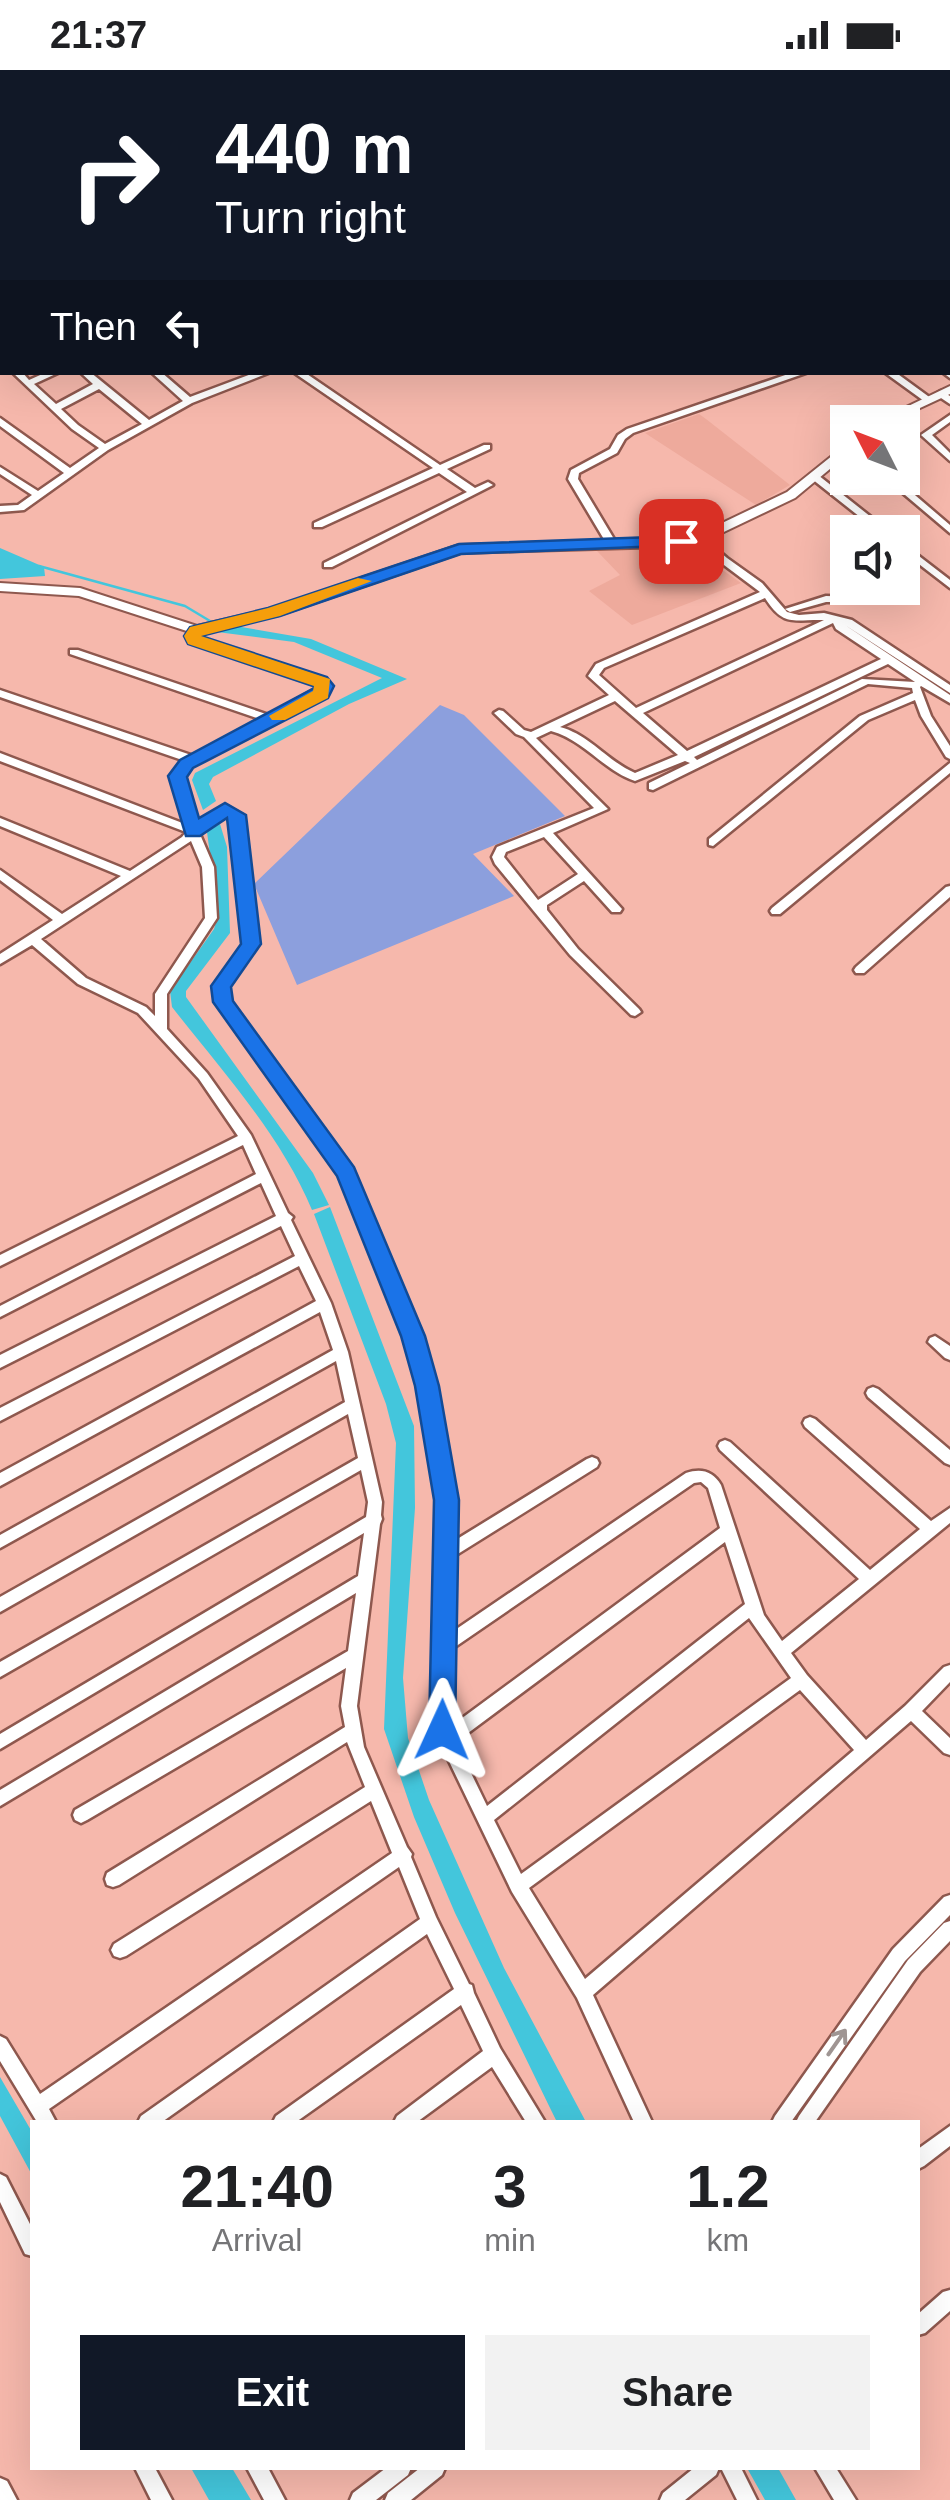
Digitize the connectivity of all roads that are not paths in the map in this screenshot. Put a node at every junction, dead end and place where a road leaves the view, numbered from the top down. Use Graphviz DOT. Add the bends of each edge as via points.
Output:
graph roads {
  1 [pos="20,375"];
  2 [pos="49,375"];
  3 [pos="87,375"];
  4 [pos="159,375"];
  5 [pos="259,375"];
  6 [pos="301,375"];
  7 [pos="793,375"];
  8 [pos="892,375"];
  9 [pos="29,383"];
  10 [pos="98,385"];
  11 [pos="947,395"];
  12 [pos="927,400"];
  13 [pos="189,401"];
  14 [pos="917,405"];
  15 [pos="56,408"];
  16 [pos="950,418"];
  17 [pos="0,421"];
  18 [pos="148,424"];
  19 [pos="105,448"];
  20 [pos="487,448"];
  21 [pos="950,458"];
  22 [pos="830,463"];
  23 [pos="439,469"];
  24 [pos="0,470"];
  25 [pos="70,473"];
  26 [pos="815,477"];
  27 [pos="488,485"];
  28 [pos="474,492"];
  29 [pos="38,494"];
  30 [pos="910,495"];
  31 [pos="6,510"];
  32 [pos="863,515"];
  33 [pos="0,519"];
  34 [pos="318,524"];
  35 [pos="950,530"];
  36 [pos="700,538"];
  37 [pos="612,544"];
  38 [pos="920,561"];
  39 [pos="328,564"];
  40 [pos="950,585"];
  41 [pos="0,587"];
  42 [pos="766,592"];
  43 [pos="830,600"];
  44 [pos="780,610"];
  45 [pos="837,621"];
  46 [pos="202,629"];
  47 [pos="74,652"];
  48 [pos="889,659"];
  49 [pos="918,686"];
  50 [pos="950,690"];
  51 [pos="0,693"];
  52 [pos="614,696"];
  53 [pos="950,700"];
  54 [pos="500,713"];
  55 [pos="634,713"];
  56 [pos="271,719"];
  57 [pos="548,726"];
  58 [pos="530,735"];
  59 [pos="950,754"];
  60 [pos="686,756"];
  61 [pos="0,757"];
  62 [pos="194,760"];
  63 [pos="697,765"];
  64 [pos="950,766"];
  65 [pos="652,786"];
  66 [pos="0,822"];
  67 [pos="193,831"];
  68 [pos="546,832"];
  69 [pos="713,842"];
  70 [pos="0,874"];
  71 [pos="131,876"];
  72 [pos="584,876"];
  73 [pos="950,890"];
  74 [pos="616,908"];
  75 [pos="541,911"];
  76 [pos="776,911"];
  77 [pos="63,921"];
  78 [pos="34,940"];
  79 [pos="0,960"];
  80 [pos="860,970"];
  81 [pos="635,1012"];
  82 [pos="161,1031"];
  83 [pos="246,1138"];
  84 [pos="265,1175"];
  85 [pos="286,1217"];
  86 [pos="304,1257"];
  87 [pos="0,1261"];
  88 [pos="324,1303"];
  89 [pos="0,1312"];
  90 [pos="935,1342"];
  91 [pos="342,1352"];
  92 [pos="950,1354"];
  93 [pos="0,1362"];
  94 [pos="873,1392"];
  95 [pos="352,1405"];
  96 [pos="0,1415"];
  97 [pos="810,1424"];
  98 [pos="726,1446"];
  99 [pos="950,1459"];
  100 [pos="366,1460"];
  101 [pos="592,1463"];
  102 [pos="0,1480"];
  103 [pos="950,1514"];
  104 [pos="375,1520"];
  105 [pos="730,1530"];
  106 [pos="930,1530"];
  107 [pos="0,1542"];
  108 [pos="445,1554"];
  109 [pos="870,1578"];
  110 [pos="365,1580"];
  111 [pos="0,1605"];
  112 [pos="753,1606"];
  113 [pos="444,1646"];
  114 [pos="780,1652"];
  115 [pos="355,1654"];
  116 [pos="0,1670"];
  117 [pos="950,1672"];
  118 [pos="801,1680"];
  119 [pos="911,1712"];
  120 [pos="353,1730"];
  121 [pos="447,1740"];
  122 [pos="0,1742"];
  123 [pos="950,1748"];
  124 [pos="865,1750"];
  125 [pos="372,1791"];
  126 [pos="0,1799"];
  127 [pos="81,1815"];
  128 [pos="485,1818"];
  129 [pos="404,1854"];
  130 [pos="113,1879"];
  131 [pos="518,1886"];
  132 [pos="950,1902"];
  133 [pos="430,1922"];
  134 [pos="950,1929"];
  135 [pos="120,1950"];
  136 [pos="466,1991"];
  137 [pos="582,1992"];
  138 [pos="0,2044"];
  139 [pos="494,2054"];
  140 [pos="42,2115"];
  141 [pos="149,2120"];
  142 [pos="285,2120"];
  143 [pos="406,2120"];
  144 [pos="535,2120"];
  145 [pos="642,2120"];
  146 [pos="782,2120"];
  147 [pos="806,2120"];
  148 [pos="950,2135"];
  149 [pos="920,2158"];
  150 [pos="0,2183"];
  151 [pos="30,2243"];
  152 [pos="950,2300"];
  153 [pos="920,2324"];
  154 [pos="146,2470"];
  155 [pos="258,2470"];
  156 [pos="398,2470"];
  157 [pos="432,2470"];
  158 [pos="706,2470"];
  159 [pos="731,2470"];
  160 [pos="826,2470"];
  161 [pos="0,2488"];
  162 [pos="6,2500"];
  163 [pos="162,2500"];
  164 [pos="275,2500"];
  165 [pos="360,2500"];
  166 [pos="395,2500"];
  167 [pos="670,2500"];
  168 [pos="747,2500"];
  169 [pos="846,2500"];
  1 -- 9 [label="street"];
  2 -- 9 [label="street"];
  3 -- 10 [label="street"];
  4 -- 13 [label="street"];
  5 -- 13 [label="street"];
  6 -- 23 [label="street"];
  7 -- 37 [label="street" via="624,434 614,451 574,472"];
  8 -- 12 [label="street"];
  9 -- 15 [label="street"];
  10 -- 15 [label="street"];
  10 -- 18 [label="street"];
  11 -- 12 [label="street"];
  12 -- 14 [label="street"];
  13 -- 18 [label="street"];
  15 -- 19 [label="street"];
  16 -- 21 [label="street" via="926,435"];
  17 -- 25 [label="street"];
  18 -- 19 [label="street"];
  19 -- 25 [label="street"];
  20 -- 23 [label="street"];
  22 -- 26 [label="street"];
  23 -- 28 [label="street"];
  23 -- 34 [label="street"];
  24 -- 29 [label="street"];
  25 -- 29 [label="street"];
  26 -- 32 [label="street"];
  26 -- 36 [label="street" via="777,503"];
  27 -- 28 [label="street"];
  28 -- 39 [label="street"];
  29 -- 31 [label="street"];
  30 -- 35 [label="street"];
  31 -- 33 [label="street"];
  36 -- 37 [label="street"];
  36 -- 42 [label="street"];
  37 -- 46 [label="street" via="459,549 274,612"];
  38 -- 40 [label="street"];
  41 -- 46 [label="street" via="80,592"];
  42 -- 44 [label="street"];
  42 -- 52 [label="street" via="596,668 593,676"];
  43 -- 44 [label="street"];
  44 -- 45 [label="street" via="788,618 819,614"];
  45 -- 48 [label="street"];
  45 -- 50 [label="street"];
  45 -- 55 [label="street"];
  46 -- 56 [label="street" via="194,640 323,683 322,694"];
  47 -- 56 [label="street"];
  48 -- 49 [label="street"];
  48 -- 60 [label="street"];
  49 -- 53 [label="street"];
  49 -- 59 [label="street" via="926,716"];
  49 -- 63 [label="street" via="866,682"];
  49 -- 69 [label="street" via="864,718"];
  51 -- 62 [label="street"];
  52 -- 55 [label="street"];
  52 -- 57 [label="street"];
  54 -- 58 [label="street"];
  55 -- 60 [label="street"];
  56 -- 62 [label="street"];
  57 -- 58 [label="street"];
  57 -- 60 [label="street" via="578,734 634,778"];
  58 -- 68 [label="street" via="602,810"];
  60 -- 63 [label="street"];
  61 -- 67 [label="street"];
  62 -- 67 [label="street" via="178,776"];
  63 -- 65 [label="street"];
  64 -- 76 [label="street"];
  66 -- 71 [label="street"];
  67 -- 71 [label="street"];
  67 -- 82 [label="street" via="208,866 211,918 161,994"];
  67 -- 108 [label="street" via="225,809 236,815 251,944 221,986 223,1002 346,1173 363,1210 427,1386 447,1500"];
  68 -- 72 [label="street"];
  68 -- 75 [label="street" via="498,857"];
  70 -- 77 [label="street"];
  71 -- 77 [label="street"];
  72 -- 74 [label="street"];
  72 -- 75 [label="street" via="541,904"];
  73 -- 80 [label="street"];
  75 -- 81 [label="street"];
  77 -- 78 [label="street"];
  78 -- 79 [label="street"];
  78 -- 82 [label="street" via="82,981 142,1010"];
  82 -- 83 [label="street"];
  83 -- 84 [label="street"];
  83 -- 87 [label="street"];
  84 -- 85 [label="street"];
  84 -- 89 [label="street"];
  85 -- 86 [label="street"];
  85 -- 93 [label="street"];
  86 -- 88 [label="street"];
  86 -- 96 [label="street"];
  88 -- 91 [label="street"];
  88 -- 102 [label="street"];
  90 -- 92 [label="street"];
  91 -- 95 [label="street"];
  91 -- 107 [label="street"];
  94 -- 99 [label="street"];
  95 -- 100 [label="street"];
  95 -- 111 [label="street"];
  97 -- 106 [label="street"];
  98 -- 109 [label="street"];
  100 -- 104 [label="street"];
  100 -- 116 [label="street"];
  101 -- 108 [label="street"];
  103 -- 106 [label="street"];
  104 -- 110 [label="street"];
  104 -- 122 [label="street"];
  105 -- 112 [label="street"];
  105 -- 113 [label="street" via="712,1480 691,1477"];
  105 -- 121 [label="street"];
  106 -- 109 [label="street"];
  108 -- 113 [label="street"];
  109 -- 114 [label="street"];
  110 -- 115 [label="street"];
  110 -- 126 [label="street"];
  112 -- 114 [label="street"];
  112 -- 128 [label="street"];
  113 -- 121 [label="street"];
  114 -- 118 [label="street"];
  115 -- 120 [label="street" via="348,1706"];
  115 -- 127 [label="street"];
  117 -- 119 [label="street"];
  118 -- 124 [label="street"];
  118 -- 131 [label="street"];
  119 -- 123 [label="street"];
  119 -- 124 [label="street"];
  120 -- 125 [label="street"];
  120 -- 130 [label="street"];
  121 -- 128 [label="street"];
  124 -- 137 [label="street"];
  125 -- 129 [label="street"];
  125 -- 135 [label="street"];
  128 -- 131 [label="street"];
  129 -- 133 [label="street"];
  129 -- 140 [label="street"];
  131 -- 137 [label="street"];
  146 -- 132 [label="street, one-way" via="900,1955"];
  133 -- 136 [label="street"];
  133 -- 141 [label="street"];
  134 -- 147 [label="street" via="914,1966"];
  136 -- 139 [label="street"];
  136 -- 142 [label="street"];
  137 -- 145 [label="street"];
  138 -- 140 [label="street"];
  139 -- 143 [label="street"];
  139 -- 144 [label="street"];
  148 -- 149 [label="street"];
  150 -- 151 [label="street"];
  152 -- 153 [label="street"];
  154 -- 163 [label="street"];
  155 -- 164 [label="street"];
  156 -- 165 [label="street"];
  157 -- 166 [label="street"];
  158 -- 167 [label="street"];
  159 -- 168 [label="street"];
  160 -- 169 [label="street"];
  161 -- 162 [label="street"];
}
